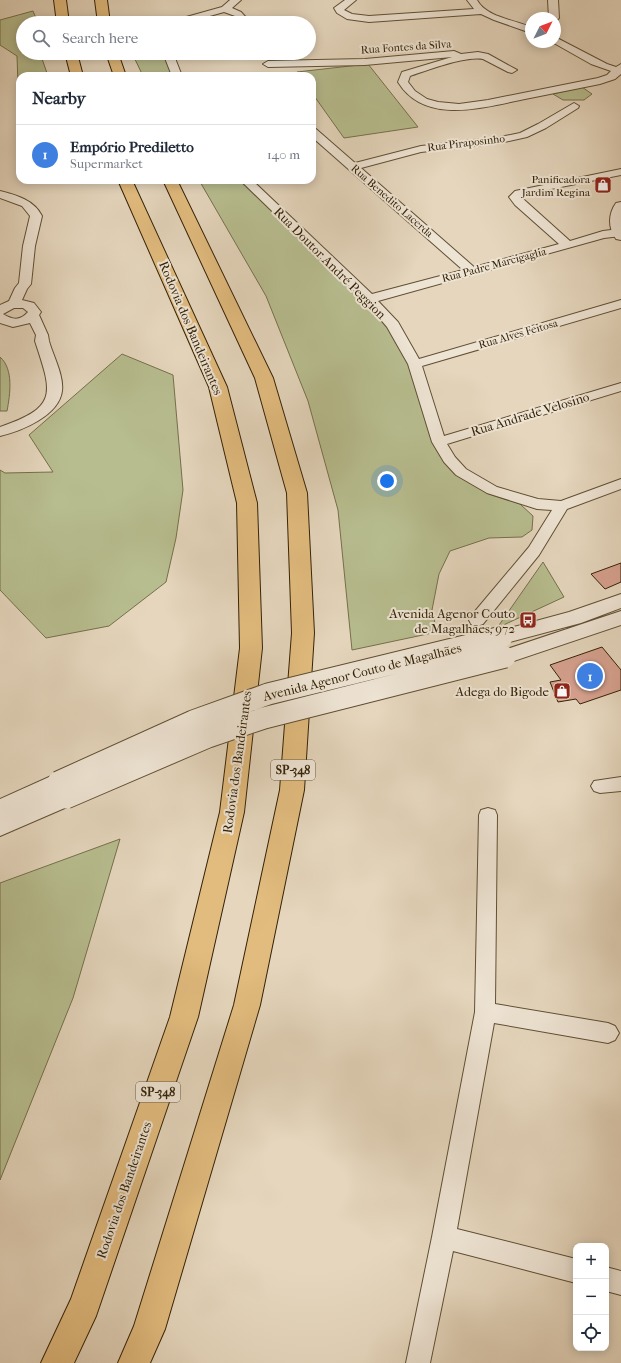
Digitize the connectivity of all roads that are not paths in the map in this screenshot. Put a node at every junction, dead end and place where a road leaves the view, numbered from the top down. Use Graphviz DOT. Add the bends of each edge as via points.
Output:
graph roads {
  1 [pos="60,0"];
  2 [pos="101,0"];
  3 [pos="236,0"];
  4 [pos="351,0"];
  5 [pos="472,0"];
  6 [pos="553,0"];
  7 [pos="225,9"];
  8 [pos="481,11"];
  9 [pos="554,12"];
  10 [pos="62,16"];
  11 [pos="103,16"];
  12 [pos="200,16"];
  13 [pos="240,16"];
  14 [pos="525,28"];
  15 [pos="561,44"];
  16 [pos="461,57"];
  17 [pos="73,60"];
  18 [pos="114,60"];
  19 [pos="171,60"];
  20 [pos="266,60"];
  21 [pos="381,60"];
  22 [pos="268,64"];
  23 [pos="512,70"];
  24 [pos="620,70"];
  25 [pos="76,72"];
  26 [pos="119,72"];
  27 [pos="175,72"];
  28 [pos="272,72"];
  29 [pos="406,74"];
  30 [pos="574,106"];
  31 [pos="316,135"];
  32 [pos="353,167"];
  33 [pos="621,172"];
  34 [pos="127,184"];
  35 [pos="172,184"];
  36 [pos="250,184"];
  37 [pos="0,194"];
  38 [pos="621,206"];
  39 [pos="620,234"];
  40 [pos="568,245"];
  41 [pos="472,271"];
  42 [pos="25,284"];
  43 [pos="370,299"];
  44 [pos="621,304"];
  45 [pos="32,311"];
  46 [pos="4,314"];
  47 [pos="42,340"];
  48 [pos="415,364"];
  49 [pos="621,387"];
  50 [pos="0,432"];
  51 [pos="439,442"];
  52 [pos="621,484"];
  53 [pos="562,506"];
  54 [pos="621,601"];
  55 [pos="621,618"];
  56 [pos="477,620"];
  57 [pos="503,647"];
  58 [pos="621,784"];
  59 [pos="600,786"];
  60 [pos="62,790"];
  61 [pos="0,809"];
  62 [pos="488,815"];
  63 [pos="0,827"];
  64 [pos="485,1012"];
  65 [pos="608,1033"];
  66 [pos="444,1237"];
  67 [pos="573,1270"];
  68 [pos="609,1280"];
  69 [pos="621,1283"];
  70 [pos="57,1363"];
  71 [pos="134,1363"];
  72 [pos="418,1363"];
  1 -- 10 [label="highway"];
  2 -- 11 [label="highway"];
  3 -- 7 [label="street"];
  4 -- 8 [label="street" via="339,8 340,11 359,19"];
  5 -- 8 [label="street" via="473,5"];
  6 -- 9 [label="street"];
  7 -- 12 [label="street"];
  7 -- 13 [label="street"];
  8 -- 14 [label="street"];
  15 -- 24 [label="street" via="589,60"];
  16 -- 21 [label="street, Rua Fontes da Silva" via="450,54"];
  16 -- 23 [label="street" via="485,56"];
  16 -- 29 [label="street, Rua Fontes da Silva"];
  17 -- 25 [label="highway"];
  18 -- 26 [label="highway"];
  19 -- 27 [label="street"];
  20 -- 22 [label="street"];
  21 -- 22 [label="street, Rua Fontes da Silva"];
  21 -- 29 [label="street"];
  22 -- 28 [label="street"];
  24 -- 29 [label="street" via="600,81 455,108 439,106 414,96 402,82"];
  30 -- 32 [label="street, Rua Piraposinho" via="522,135 421,149"];
  31 -- 32 [label="street, Rua Benedito Lacerda"];
  32 -- 41 [label="street, Rua Benedito Lacerda"];
  33 -- 40 [label="street" via="531,190 519,193 515,198"];
  34 -- 70 [label="highway, Rodovia dos Bandeirantes / SP-348" via="218,387 247,503 252,648 232,812 184,1018 84,1305"];
  35 -- 71 [label="highway, SP-348" via="264,378 297,493 303,633 292,790 247,1006 149,1329"];
  36 -- 43 [label="street, Rua Doutor André Peggion"];
  37 -- 42 [label="street" via="26,204 36,216 29,246"];
  38 -- 39 [label="street" via="617,220"];
  39 -- 40 [label="street, Rua Padre Marcigaglia"];
  40 -- 41 [label="street, Rua Padre Marcigaglia"];
  41 -- 43 [label="street, Rua Padre Marcigaglia"];
  42 -- 45 [label="street" via="30,288"];
  42 -- 46 [label="street"];
  43 -- 48 [label="street, Rua Doutor André Peggion" via="393,325"];
  44 -- 48 [label="street, Rua Alves Feitosa"];
  45 -- 46 [label="street" via="20,303"];
  45 -- 46 [label="street" via="24,321"];
  45 -- 47 [label="street"];
  46 -- 47 [label="street" via="34,338"];
  47 -- 50 [label="street" via="55,386 52,401 39,414"];
  48 -- 51 [label="street, Rua Doutor André Peggion"];
  49 -- 51 [label="street, Rua Andrade Velosino"];
  51 -- 53 [label="street, Rua Doutor André Peggion" via="461,472 492,490 538,504"];
  52 -- 53 [label="street"];
  53 -- 56 [label="street" via="534,552"];
  54 -- 57 [label="street, Avenida Agenor Couto de Magalhães"];
  55 -- 57 [label="street, Avenida Agenor Couto de Magalhães"];
  57 -- 60 [label="street, Avenida Agenor Couto de Magalhães, bridge" via="264,718"];
  58 -- 59 [label="street"];
  60 -- 61 [label="street, Avenida Agenor Couto de Magalhães"];
  60 -- 63 [label="street, Avenida Agenor Couto de Magalhães"];
  62 -- 64 [label="street"];
  64 -- 65 [label="street"];
  64 -- 66 [label="street"];
  66 -- 67 [label="street"];
  66 -- 72 [label="street"];
  68 -- 69 [label="street"];
}
